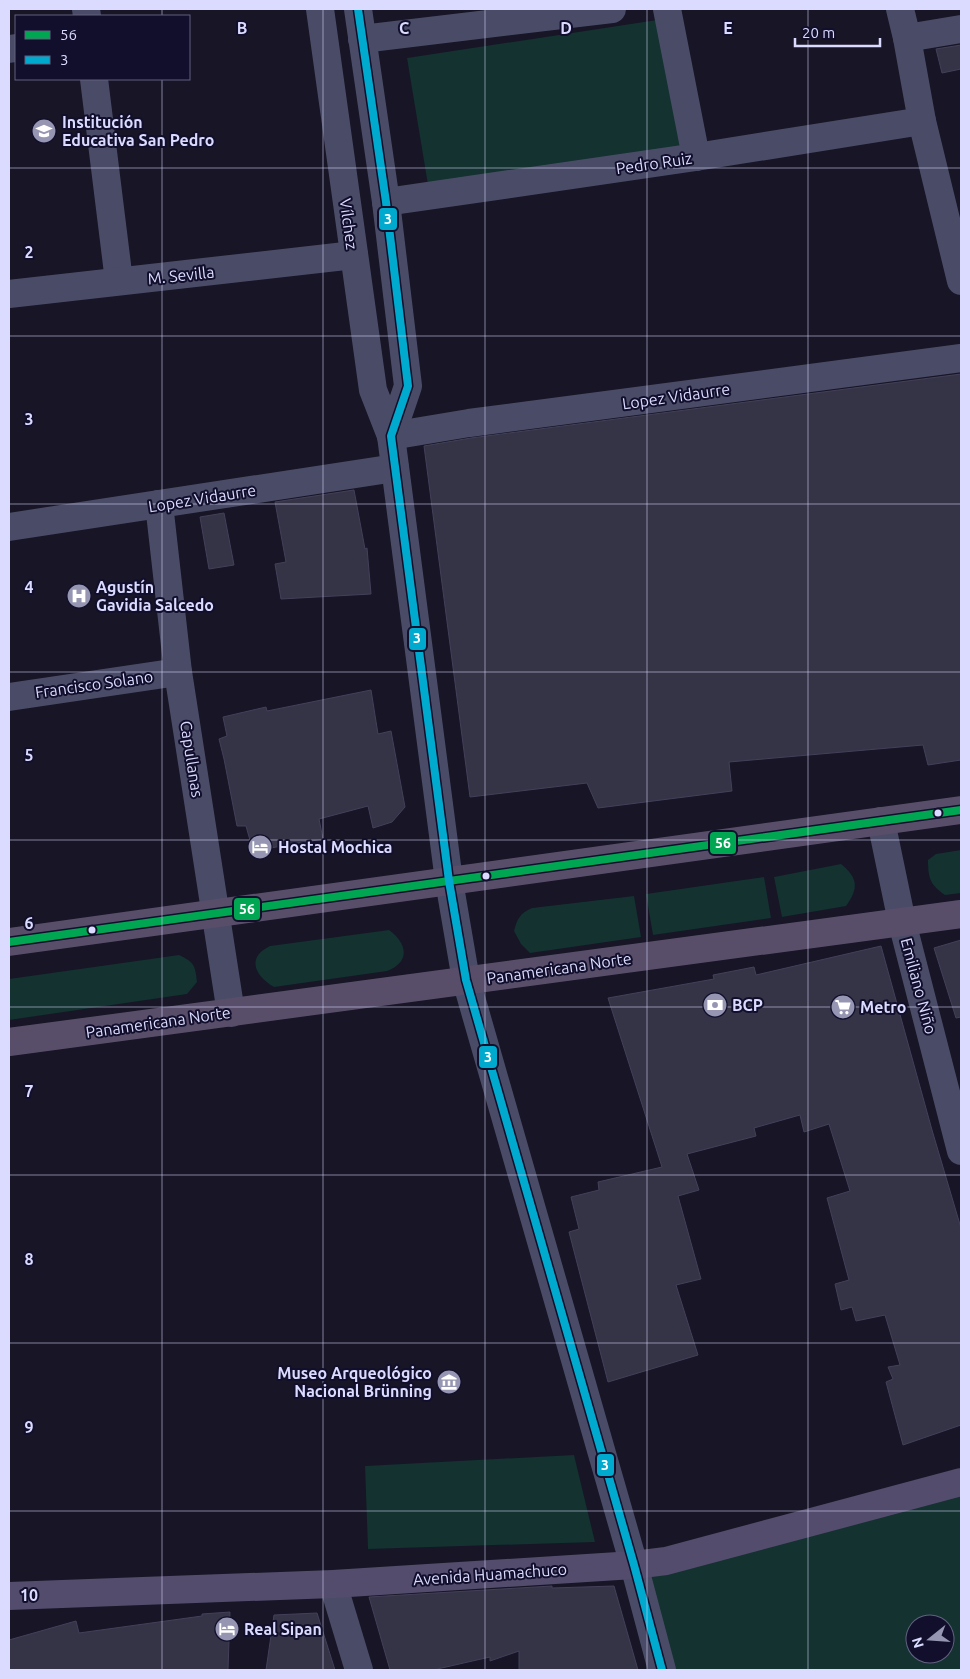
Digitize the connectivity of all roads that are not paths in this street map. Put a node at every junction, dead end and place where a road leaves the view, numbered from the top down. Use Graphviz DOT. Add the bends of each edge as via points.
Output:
graph roads {
  1 [pos="320,9"];
  2 [pos="358,9"];
  3 [pos="612,9"];
  4 [pos="667,9"];
  5 [pos="900,9"];
  6 [pos="961,29"];
  7 [pos="907,38"];
  8 [pos="362,39"];
  9 [pos="94,80"];
  10 [pos="922,121"];
  11 [pos="696,157"];
  12 [pos="386,202"];
  13 [pos="354,255"];
  14 [pos="961,281"];
  15 [pos="119,282"];
  16 [pos="9,294"];
  17 [pos="961,358"];
  18 [pos="391,436"];
  19 [pos="395,468"];
  20 [pos="159,504"];
  21 [pos="9,528"];
  22 [pos="178,672"];
  23 [pos="9,697"];
  24 [pos="961,810"];
  25 [pos="881,821"];
  26 [pos="449,880"];
  27 [pos="216,913"];
  28 [pos="961,914"];
  29 [pos="902,922"];
  30 [pos="9,942"];
  31 [pos="466,980"];
  32 [pos="231,1012"];
  33 [pos="9,1042"];
  34 [pos="961,1151"];
  35 [pos="961,1482"];
  36 [pos="634,1565"];
  37 [pos="333,1584"];
  38 [pos="9,1596"];
  39 [pos="359,1670"];
  40 [pos="662,1670"];
  1 -- 13 [label="street, Vílchez"];
  2 -- 8 [label="street, Vílchez"];
  3 -- 8 [label="street"];
  4 -- 11 [label="street"];
  5 -- 7 [label="street"];
  6 -- 7 [label="street"];
  7 -- 10 [label="street"];
  8 -- 12 [label="street, Vílchez"];
  9 -- 15 [label="street"];
  10 -- 11 [label="street, Pedro Ruiz"];
  10 -- 14 [label="street"];
  11 -- 12 [label="street, Pedro Ruiz"];
  12 -- 18 [label="street, Vílchez" via="408,386"];
  13 -- 15 [label="street, M. Sevilla"];
  13 -- 18 [label="street, Vílchez" via="373,390"];
  15 -- 16 [label="street, M. Sevilla"];
  17 -- 18 [label="street, Lopez Vidaurre"];
  18 -- 19 [label="street, Vílchez"];
  19 -- 20 [label="street, Lopez Vidaurre"];
  19 -- 26 [label="street, Vílchez"];
  20 -- 21 [label="street, Lopez Vidaurre"];
  20 -- 22 [label="street, Capullanas"];
  22 -- 23 [label="street, Francisco Solano"];
  22 -- 27 [label="street, Capullanas"];
  24 -- 25 [label="highway"];
  25 -- 26 [label="highway"];
  25 -- 29 [label="street, Emiliano Niño"];
  26 -- 27 [label="highway"];
  26 -- 31 [label="street, Vílchez"];
  27 -- 30 [label="highway"];
  27 -- 32 [label="street, Capullanas"];
  28 -- 29 [label="highway, Panamericana Norte"];
  29 -- 31 [label="highway, Panamericana Norte"];
  29 -- 34 [label="street, Emiliano Niño"];
  31 -- 32 [label="highway, Panamericana Norte"];
  31 -- 36 [label="street, Vílchez"];
  32 -- 33 [label="highway, Panamericana Norte"];
  35 -- 36 [label="main road, Avenida Huamachuco" via="666,1561"];
  36 -- 37 [label="main road, Avenida Huamachuco"];
  36 -- 40 [label="street, Vílchez"];
  37 -- 38 [label="main road, Avenida Huamachuco"];
  37 -- 39 [label="street"];
}
